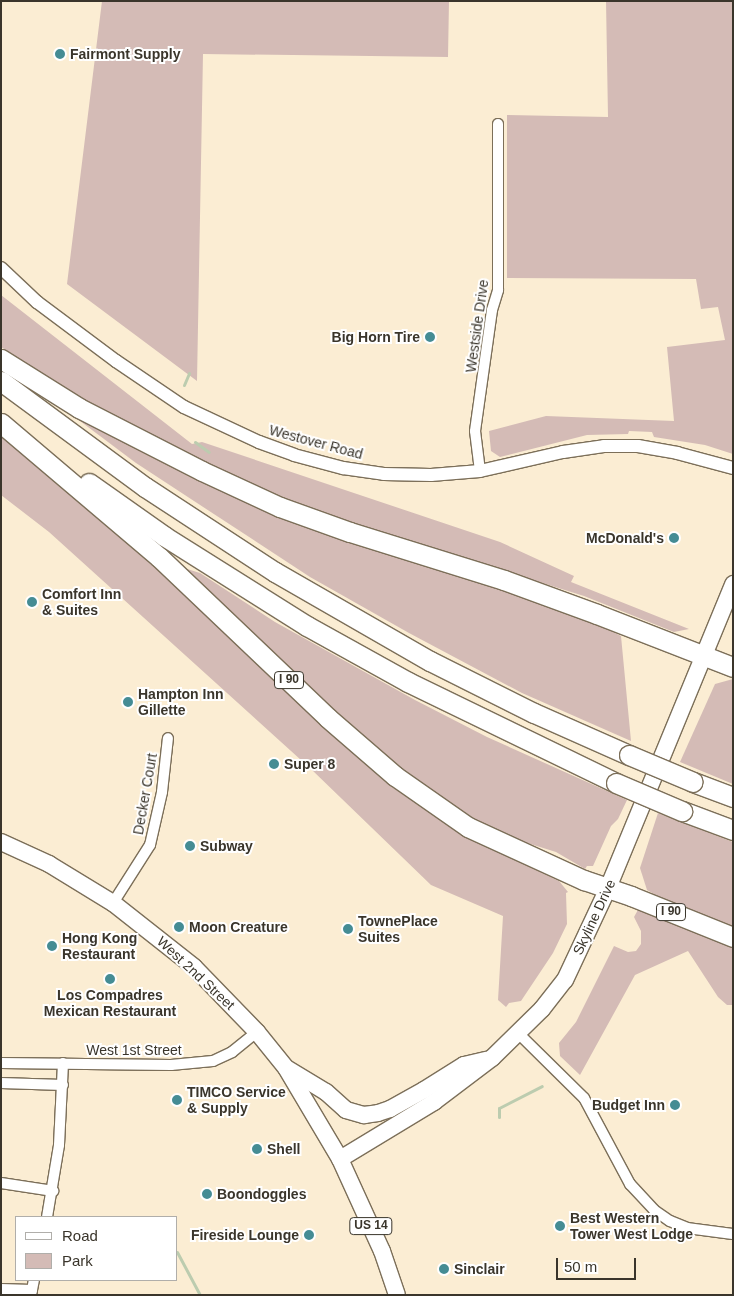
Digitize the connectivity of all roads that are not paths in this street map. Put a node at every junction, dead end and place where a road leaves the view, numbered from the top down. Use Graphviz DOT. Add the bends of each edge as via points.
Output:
graph roads {
  1 [pos="498,124"];
  2 [pos="1,268"];
  3 [pos="1,358"];
  4 [pos="1,381"];
  5 [pos="1,418"];
  6 [pos="1,423"];
  7 [pos="733,468"];
  8 [pos="480,471"];
  9 [pos="733,584"];
  10 [pos="704,656"];
  11 [pos="733,667"];
  12 [pos="168,738"];
  13 [pos="733,797"];
  14 [pos="733,830"];
  15 [pos="1,842"];
  16 [pos="608,888"];
  17 [pos="113,903"];
  18 [pos="733,937"];
  19 [pos="257,1032"];
  20 [pos="519,1034"];
  21 [pos="492,1058"];
  22 [pos="1,1063"];
  23 [pos="63,1063"];
  24 [pos="286,1068"];
  25 [pos="1,1083"];
  26 [pos="63,1085"];
  27 [pos="340,1159"];
  28 [pos="1,1183"];
  29 [pos="53,1191"];
  30 [pos="47,1216"];
  31 [pos="733,1234"];
  32 [pos="33,1288"];
  33 [pos="1,1289"];
  34 [pos="397,1295"];
  1 -- 8 [label="street, Westside Drive" via="498,290 492,310 475,431"];
  2 -- 8 [label="street, Westover Road" via="37,302 116,362 184,407 259,442 343,468 384,474"];
  3 -- 10 [label="highway" via="79,408 202,472 280,507 504,580"];
  4 -- 13 [label="highway, bridge" via="145,486 275,572 430,661 534,713"];
  5 -- 14 [label="highway, bridge" via="164,536 306,626 408,682 616,783"];
  6 -- 16 [label="highway, I 90" via="159,557 328,718 395,776 468,828"];
  7 -- 8 [label="street, Westover Road" via="638,446 604,446"];
  9 -- 10 [label="main road, Skyline Drive"];
  10 -- 11 [label="highway"];
  10 -- 16 [label="main road, Skyline Drive"];
  12 -- 17 [label="street, Decker Court" via="162,792 150,845"];
  15 -- 17 [label="main road, West 2nd Street" via="49,864"];
  16 -- 18 [label="highway, I 90"];
  16 -- 20 [label="main road, Skyline Drive" via="565,980"];
  17 -- 19 [label="main road, West 2nd Street" via="194,967"];
  19 -- 23 [label="street, West 1st Street" via="213,1062 171,1065"];
  19 -- 24 [label="main road, West 2nd Street"];
  20 -- 21 [label="main road, Skyline Drive"];
  20 -- 31 [label="street" via="584,1098 630,1184 654,1210 686,1228"];
  21 -- 24 [label="main road" via="464,1065 390,1108 378,1114 364,1115 346,1110 326,1092"];
  21 -- 27 [label="main road, Skyline Drive" via="434,1102"];
  22 -- 23 [label="street, West 1st Street"];
  23 -- 26 [label="street"];
  24 -- 27 [label="main road, West 2nd Street"];
  25 -- 26 [label="street"];
  26 -- 29 [label="street"];
  27 -- 34 [label="main road, US 14" via="382,1252"];
  28 -- 29 [label="street"];
  29 -- 30 [label="street"];
  32 -- 33 [label="street"];
}
